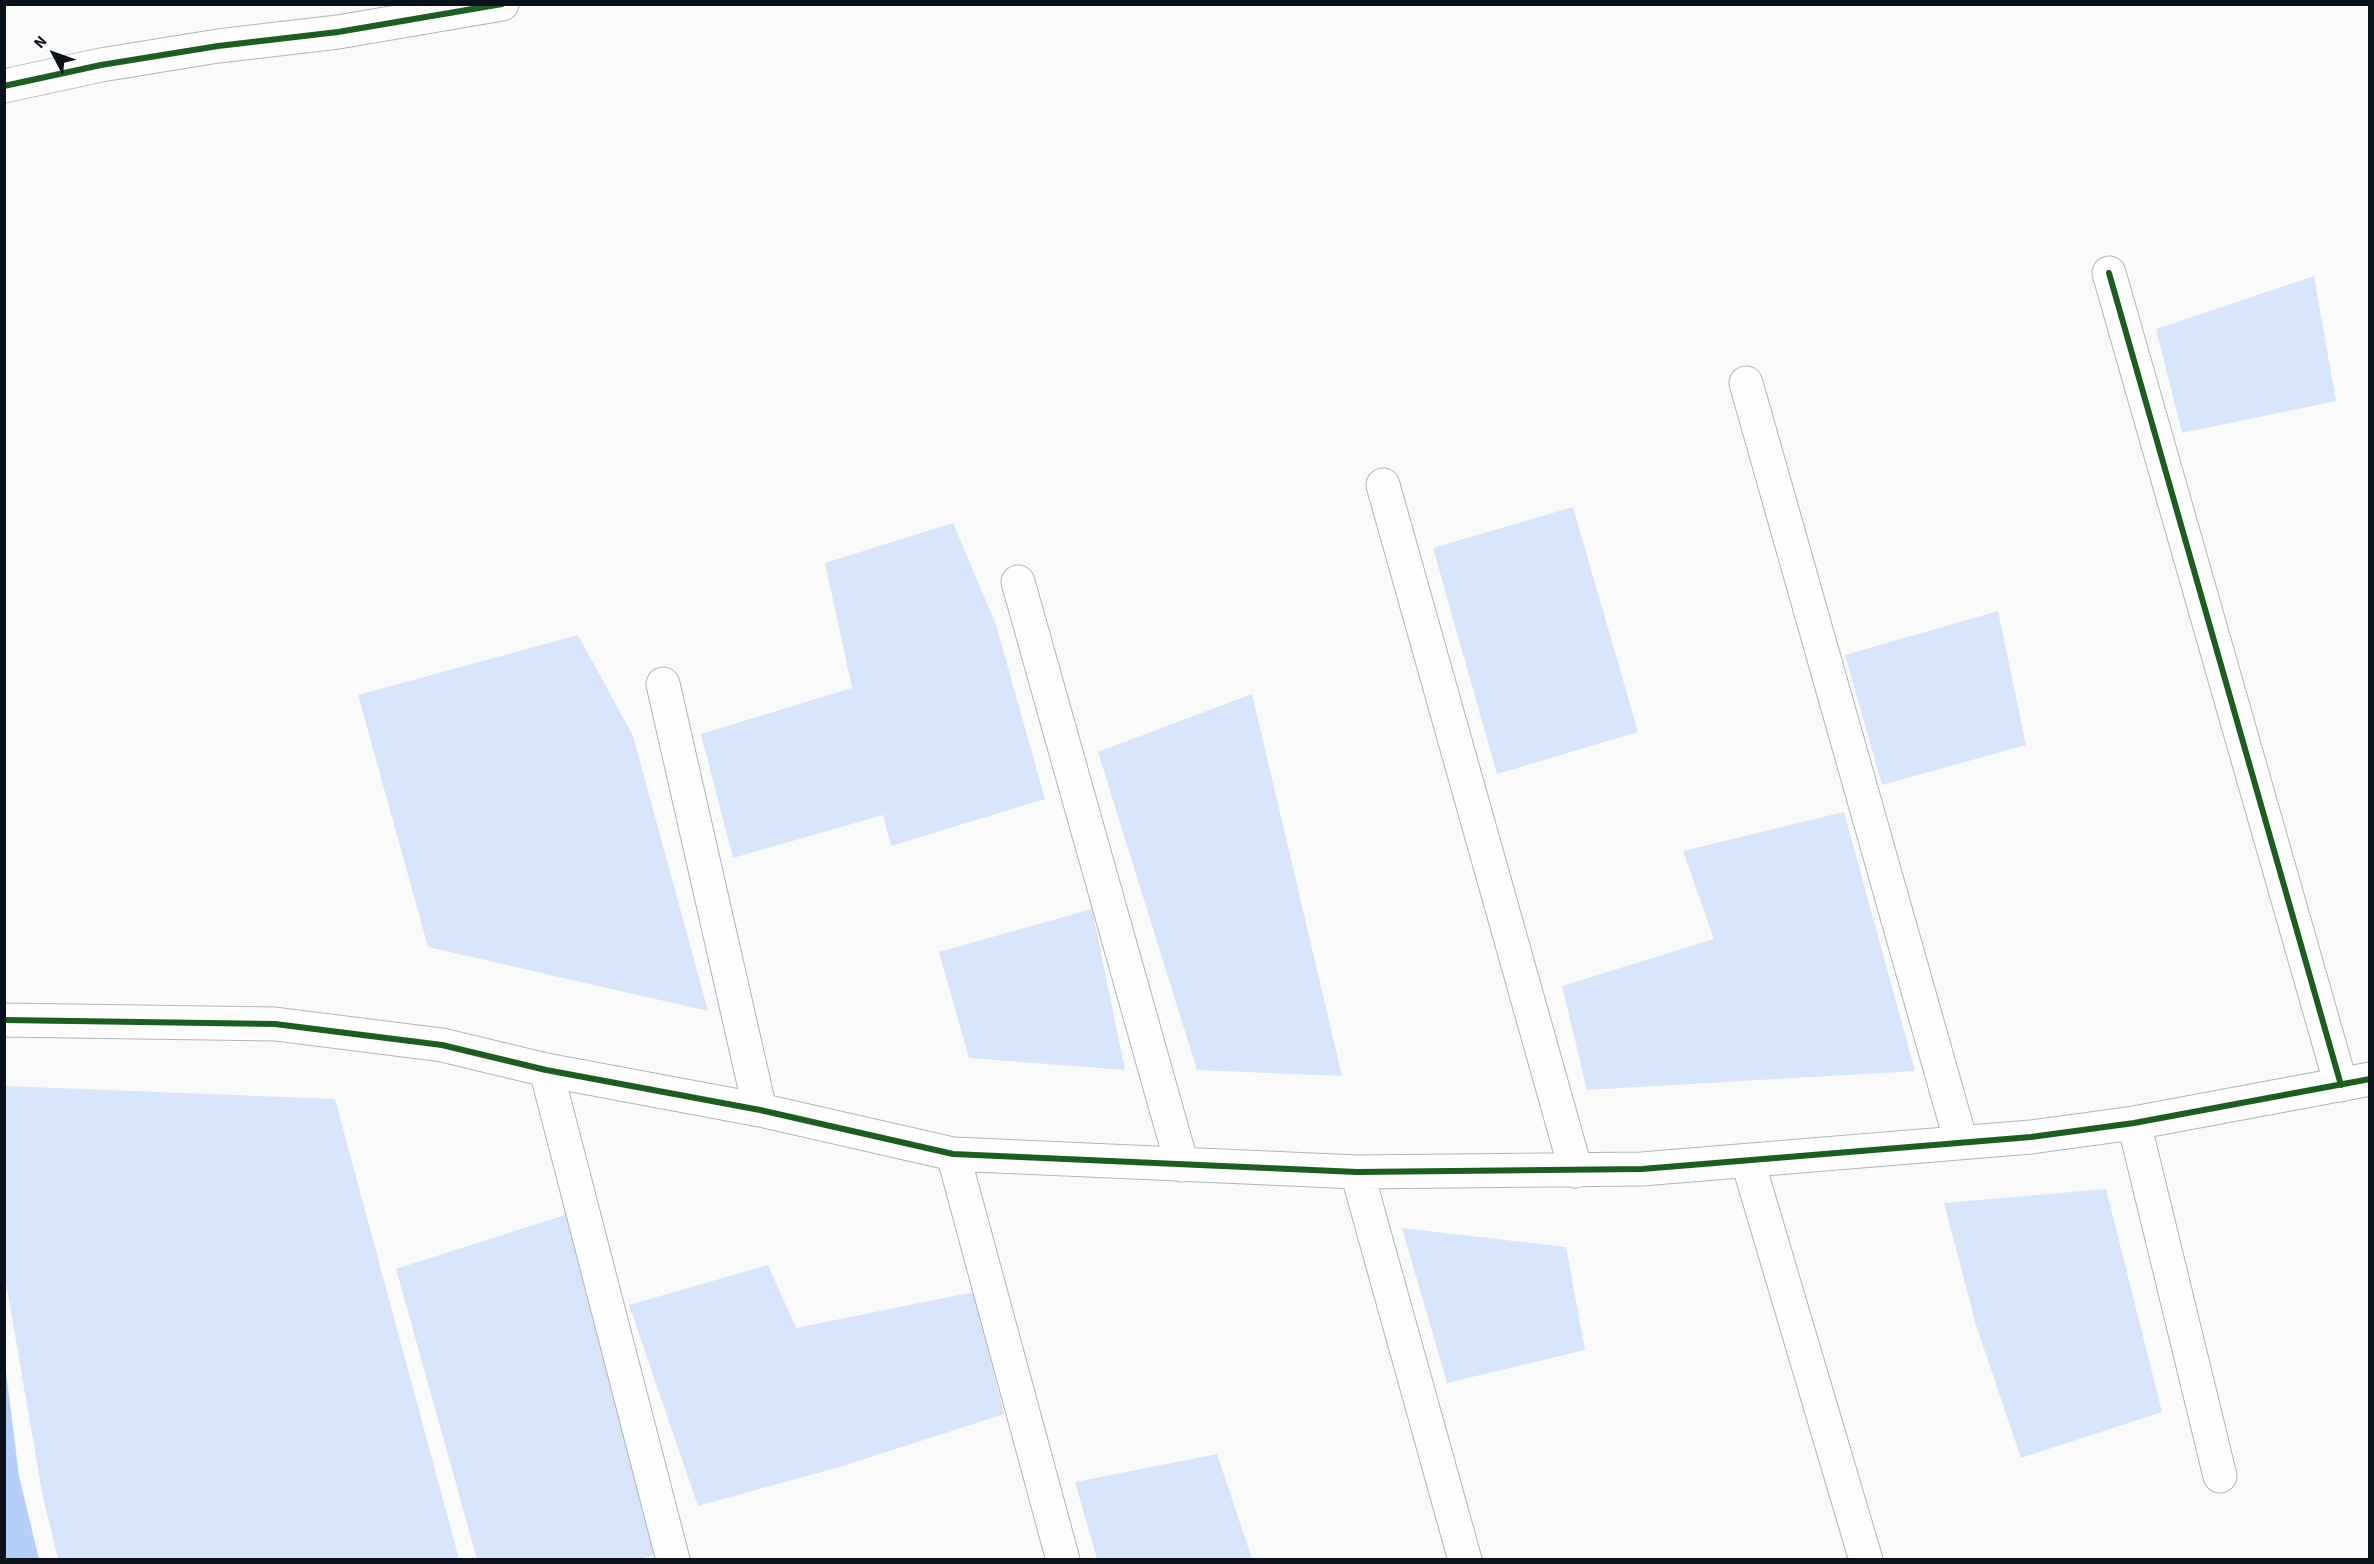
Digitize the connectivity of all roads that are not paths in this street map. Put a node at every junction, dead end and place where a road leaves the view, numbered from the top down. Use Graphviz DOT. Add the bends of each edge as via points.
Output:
graph roads {
  1 [pos="502,4"];
  2 [pos="4,86"];
  3 [pos="2109,273"];
  4 [pos="1746,383"];
  5 [pos="1383,485"];
  6 [pos="1018,582"];
  7 [pos="663,684"];
  8 [pos="4,1020"];
  9 [pos="546,1070"];
  10 [pos="2355,1082"];
  11 [pos="759,1110"];
  12 [pos="2134,1123"];
  13 [pos="1961,1142"];
  14 [pos="953,1154"];
  15 [pos="1748,1162"];
  16 [pos="1182,1165"];
  17 [pos="1576,1171"];
  18 [pos="1357,1172"];
  19 [pos="2220,1476"];
  20 [pos="673,1560"];
  21 [pos="1063,1560"];
  22 [pos="1465,1560"];
  23 [pos="1866,1560"];
  1 -- 2 [label="street" via="338,32 183,52"];
  3 -- 10 [label="street"];
  4 -- 13 [label="street"];
  5 -- 17 [label="street"];
  6 -- 16 [label="street"];
  7 -- 11 [label="street"];
  8 -- 9 [label="street" via="275,1024 442,1045"];
  9 -- 11 [label="street"];
  9 -- 20 [label="street"];
  10 -- 12 [label="street"];
  11 -- 14 [label="street"];
  12 -- 13 [label="street"];
  12 -- 19 [label="street"];
  13 -- 15 [label="street"];
  14 -- 16 [label="street"];
  14 -- 21 [label="street"];
  15 -- 17 [label="street"];
  15 -- 23 [label="street"];
  16 -- 18 [label="street"];
  17 -- 18 [label="street"];
  18 -- 22 [label="street"];
}
